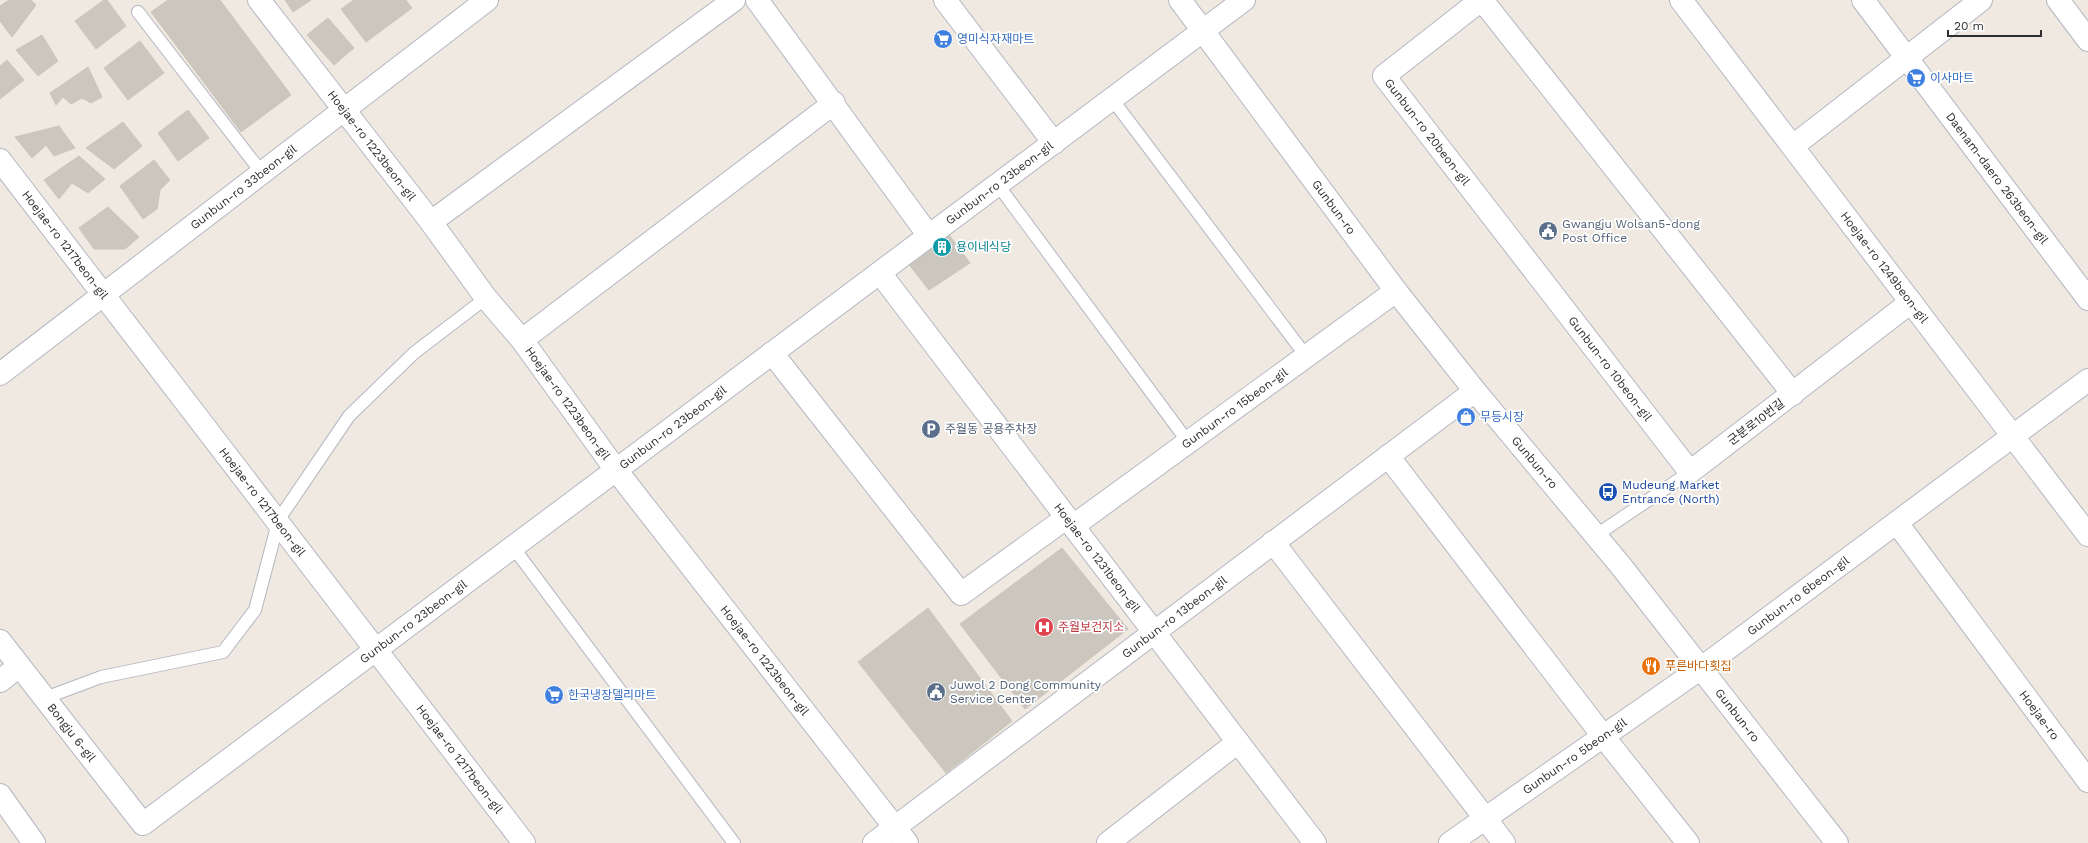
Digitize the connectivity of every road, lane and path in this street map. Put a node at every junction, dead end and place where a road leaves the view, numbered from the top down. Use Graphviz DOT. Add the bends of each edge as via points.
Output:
graph roads {
  1 [pos="259,0"];
  2 [pos="734,0"];
  3 [pos="757,0"];
  4 [pos="945,0"];
  5 [pos="1180,0"];
  6 [pos="1244,0"];
  7 [pos="1481,0"];
  8 [pos="1681,0"];
  9 [pos="1863,0"];
  10 [pos="1981,0"];
  11 [pos="2058,0"];
  12 [pos="478,3"];
  13 [pos="138,12"];
  14 [pos="1203,31"];
  15 [pos="2088,40"];
  16 [pos="1907,58"];
  17 [pos="1112,99"];
  18 [pos="834,103"];
  19 [pos="343,110"];
  20 [pos="1054,143"];
  21 [pos="1793,146"];
  22 [pos="0,160"];
  23 [pos="262,173"];
  24 [pos="998,185"];
  25 [pos="431,222"];
  26 [pos="929,236"];
  27 [pos="1530,265"];
  28 [pos="880,273"];
  29 [pos="1396,291"];
  30 [pos="103,295"];
  31 [pos="486,298"];
  32 [pos="2088,299"];
  33 [pos="1911,302"];
  34 [pos="522,340"];
  35 [pos="772,353"];
  36 [pos="1306,356"];
  37 [pos="0,374"];
  38 [pos="2088,380"];
  39 [pos="1475,391"];
  40 [pos="1793,394"];
  41 [pos="2013,436"];
  42 [pos="1188,442"];
  43 [pos="1388,456"];
  44 [pos="616,470"];
  45 [pos="1690,472"];
  46 [pos="277,522"];
  47 [pos="1070,522"];
  48 [pos="1897,523"];
  49 [pos="2088,535"];
  50 [pos="1595,536"];
  51 [pos="1273,542"];
  52 [pos="513,547"];
  53 [pos="1154,632"];
  54 [pos="0,641"];
  55 [pos="376,650"];
  56 [pos="19,666"];
  57 [pos="1700,668"];
  58 [pos="0,680"];
  59 [pos="45,698"];
  60 [pos="1603,736"];
  61 [pos="1238,742"];
  62 [pos="2088,781"];
  63 [pos="0,795"];
  64 [pos="1485,818"];
  65 [pos="143,824"];
  66 [pos="900,835"];
  67 [pos="34,843"];
  68 [pos="524,843"];
  69 [pos="734,843"];
  70 [pos="874,843"];
  71 [pos="1108,843"];
  72 [pos="1315,843"];
  73 [pos="1450,843"];
  74 [pos="1504,843"];
  75 [pos="1688,843"];
  76 [pos="1837,843"];
  1 -- 19 [label="street, Hoejae-ro 1223beon-gil"];
  2 -- 25 [label="street"];
  3 -- 18 [label="street"];
  4 -- 20 [label="street"];
  5 -- 14 [label="street, Gunbun-ro"];
  6 -- 14 [label="street, Gunbun-ro 23beon-gil"];
  7 -- 27 [label="street, Gunbun-ro 20beon-gil" via="1384,76"];
  7 -- 40 [label="street, Gunbun-ro 20beon-gil"];
  8 -- 21 [label="street, Hoejae-ro 1249beon-gil"];
  9 -- 16 [label="street, Daenam-daero 263beon-gil"];
  10 -- 16 [label="street"];
  11 -- 15 [label="street"];
  12 -- 19 [label="street, Gunbun-ro 33beon-gil"];
  13 -- 23 [label="lane"];
  14 -- 17 [label="street, Gunbun-ro 23beon-gil"];
  14 -- 29 [label="street, Gunbun-ro"];
  16 -- 21 [label="street"];
  16 -- 32 [label="street, Daenam-daero 263beon-gil"];
  17 -- 20 [label="street, Gunbun-ro 23beon-gil"];
  17 -- 36 [label="lane"];
  18 -- 26 [label="street"];
  18 -- 34 [label="street"];
  19 -- 23 [label="street, Gunbun-ro 33beon-gil"];
  19 -- 25 [label="street, Hoejae-ro 1223beon-gil"];
  20 -- 24 [label="street, Gunbun-ro 23beon-gil"];
  21 -- 33 [label="street, Hoejae-ro 1249beon-gil"];
  22 -- 30 [label="street, Hoejae-ro 1217beon-gil"];
  23 -- 30 [label="street, Gunbun-ro 33beon-gil"];
  24 -- 26 [label="street, Gunbun-ro 23beon-gil"];
  24 -- 42 [label="lane"];
  25 -- 31 [label="street, Hoejae-ro 1223beon-gil"];
  26 -- 28 [label="street, Gunbun-ro 23beon-gil"];
  27 -- 45 [label="street, Gunbun-ro 10beon-gil"];
  28 -- 35 [label="street, Gunbun-ro 23beon-gil"];
  28 -- 47 [label="street, Hoejae-ro 1231beon-gil"];
  29 -- 36 [label="street, Gunbun-ro 15beon-gil"];
  29 -- 39 [label="street, Gunbun-ro"];
  30 -- 37 [label="street, Gunbun-ro 33beon-gil"];
  30 -- 46 [label="street, Hoejae-ro 1217beon-gil"];
  31 -- 34 [label="street, Hoejae-ro 1223beon-gil"];
  31 -- 46 [label="lane" via="414,353 349,416"];
  33 -- 40 [label="street, 군분로10번길"];
  33 -- 41 [label="street, Hoejae-ro 1249beon-gil"];
  34 -- 44 [label="street, Hoejae-ro 1223beon-gil"];
  35 -- 44 [label="street, Gunbun-ro 23beon-gil"];
  35 -- 47 [label="street, Gunbun-ro 15beon-gil" via="960,594"];
  36 -- 42 [label="street, Gunbun-ro 15beon-gil"];
  38 -- 41 [label="street, Gunbun-ro 6beon-gil"];
  39 -- 43 [label="street, Gunbun-ro 13beon-gil"];
  39 -- 50 [label="street, Gunbun-ro"];
  40 -- 45 [label="street, 군분로10번길"];
  41 -- 48 [label="street, Gunbun-ro 6beon-gil"];
  41 -- 49 [label="street, Hoejae-ro 1249beon-gil"];
  42 -- 47 [label="street, Gunbun-ro 15beon-gil"];
  43 -- 51 [label="street, Gunbun-ro 13beon-gil"];
  43 -- 60 [label="street"];
  44 -- 52 [label="street, Gunbun-ro 23beon-gil"];
  44 -- 66 [label="street, Hoejae-ro 1223beon-gil"];
  45 -- 50 [label="lane, 군분로10번길"];
  46 -- 55 [label="street, Hoejae-ro 1217beon-gil"];
  46 -- 59 [label="lane" via="255,610 223,652 101,677"];
  47 -- 53 [label="street, Hoejae-ro 1231beon-gil"];
  48 -- 57 [label="street, Gunbun-ro 6beon-gil"];
  48 -- 62 [label="street, Hoejae-ro"];
  50 -- 57 [label="street, Gunbun-ro"];
  51 -- 53 [label="street, Gunbun-ro 13beon-gil"];
  51 -- 64 [label="street"];
  52 -- 55 [label="street, Gunbun-ro 23beon-gil"];
  52 -- 69 [label="lane"];
  53 -- 61 [label="street, Hoejae-ro 1231beon-gil"];
  53 -- 66 [label="street, Gunbun-ro 13beon-gil"];
  54 -- 56 [label="street, Bongju 6-gil"];
  55 -- 65 [label="street, Gunbun-ro 23beon-gil"];
  55 -- 68 [label="street, Hoejae-ro 1217beon-gil"];
  56 -- 58 [label="street"];
  56 -- 59 [label="street, Bongju 6-gil"];
  57 -- 60 [label="street, Gunbun-ro 5beon-gil"];
  57 -- 76 [label="street, Gunbun-ro"];
  59 -- 65 [label="street, Bongju 6-gil"];
  60 -- 64 [label="street, Gunbun-ro 5beon-gil"];
  60 -- 75 [label="street"];
  61 -- 71 [label="street"];
  61 -- 72 [label="street, Hoejae-ro 1231beon-gil"];
  63 -- 67 [label="street"];
  64 -- 73 [label="street, Gunbun-ro 5beon-gil"];
  64 -- 74 [label="street"];
  66 -- 70 [label="street, Gunbun-ro 13beon-gil"];
}
